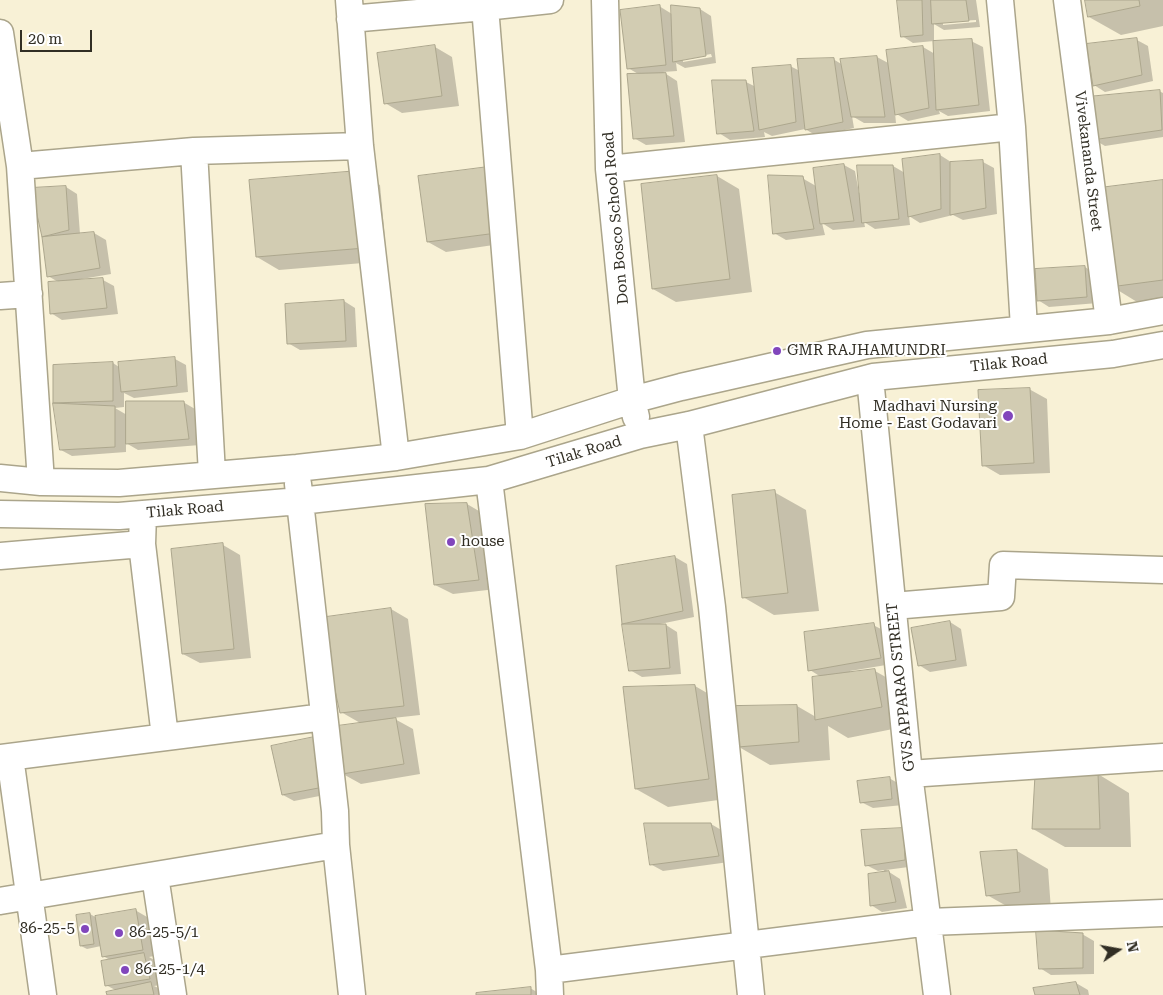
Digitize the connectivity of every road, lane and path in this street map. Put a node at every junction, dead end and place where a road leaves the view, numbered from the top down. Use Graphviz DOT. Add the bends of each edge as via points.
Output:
graph roads {
  1 [pos="550,0"];
  2 [pos="605,0"];
  3 [pos="1000,0"];
  4 [pos="1067,0"];
  5 [pos="485,8"];
  6 [pos="349,9"];
  7 [pos="0,33"];
  8 [pos="1012,127"];
  9 [pos="360,146"];
  10 [pos="194,151"];
  11 [pos="20,166"];
  12 [pos="609,169"];
  13 [pos="29,294"];
  14 [pos="0,296"];
  15 [pos="1163,311"];
  16 [pos="1109,321"];
  17 [pos="1024,328"];
  18 [pos="1163,345"];
  19 [pos="870,378"];
  20 [pos="632,400"];
  21 [pos="690,425"];
  22 [pos="640,435"];
  23 [pos="520,436"];
  24 [pos="396,457"];
  25 [pos="297,468"];
  26 [pos="212,474"];
  27 [pos="0,478"];
  28 [pos="489,480"];
  29 [pos="41,482"];
  30 [pos="300,501"];
  31 [pos="0,514"];
  32 [pos="143,514"];
  33 [pos="142,544"];
  34 [pos="0,556"];
  35 [pos="1163,570"];
  36 [pos="893,606"];
  37 [pos="324,717"];
  38 [pos="165,737"];
  39 [pos="1163,757"];
  40 [pos="5,758"];
  41 [pos="909,774"];
  42 [pos="336,845"];
  43 [pos="155,876"];
  44 [pos="28,896"];
  45 [pos="0,901"];
  46 [pos="1163,913"];
  47 [pos="928,922"];
  48 [pos="747,944"];
  49 [pos="549,983"];
  50 [pos="43,995"];
  51 [pos="173,995"];
  52 [pos="352,995"];
  53 [pos="751,995"];
  54 [pos="936,995"];
  1 -- 5 [label="street"];
  2 -- 12 [label="street, Don Bosco School Road"];
  3 -- 8 [label="street"];
  4 -- 16 [label="street, Vivekananda Street"];
  5 -- 6 [label="street"];
  5 -- 23 [label="street"];
  6 -- 9 [label="street"];
  7 -- 11 [label="street"];
  8 -- 12 [label="street"];
  8 -- 17 [label="street"];
  9 -- 10 [label="street"];
  9 -- 24 [label="street"];
  10 -- 11 [label="street"];
  10 -- 26 [label="street"];
  11 -- 13 [label="street"];
  12 -- 20 [label="street, Don Bosco School Road"];
  13 -- 14 [label="street"];
  13 -- 29 [label="street"];
  15 -- 16 [label="street"];
  16 -- 17 [label="street"];
  17 -- 20 [label="street" via="867,345"];
  18 -- 19 [label="street, Tilak Road" via="1113,354"];
  19 -- 21 [label="street, Tilak Road"];
  19 -- 36 [label="street, GVS APPARAO STREET"];
  20 -- 22 [label="street, Don Bosco School Road"];
  20 -- 23 [label="street"];
  21 -- 22 [label="street, Tilak Road"];
  21 -- 48 [label="street"];
  22 -- 28 [label="street, Tilak Road"];
  23 -- 24 [label="street"];
  24 -- 25 [label="street"];
  25 -- 26 [label="street"];
  25 -- 30 [label="street"];
  26 -- 29 [label="street" via="119,483"];
  27 -- 29 [label="street"];
  28 -- 30 [label="street, Tilak Road"];
  28 -- 49 [label="street"];
  30 -- 32 [label="street, Tilak Road"];
  30 -- 37 [label="street"];
  31 -- 32 [label="street, Tilak Road"];
  32 -- 33 [label="street"];
  33 -- 34 [label="street"];
  33 -- 38 [label="street"];
  35 -- 36 [label="street" via="1003,565 1001,597"];
  36 -- 41 [label="street, GVS APPARAO STREET"];
  37 -- 38 [label="street"];
  37 -- 42 [label="street"];
  38 -- 40 [label="street"];
  39 -- 41 [label="street"];
  40 -- 44 [label="street"];
  41 -- 47 [label="street, GVS APPARAO STREET"];
  42 -- 43 [label="street"];
  42 -- 52 [label="street"];
  43 -- 44 [label="street"];
  43 -- 51 [label="street"];
  44 -- 45 [label="street"];
  44 -- 50 [label="street"];
  46 -- 47 [label="street"];
  47 -- 48 [label="street"];
  47 -- 54 [label="street, GVS APPARAO STREET"];
  48 -- 49 [label="street"];
  48 -- 53 [label="street"];
}
